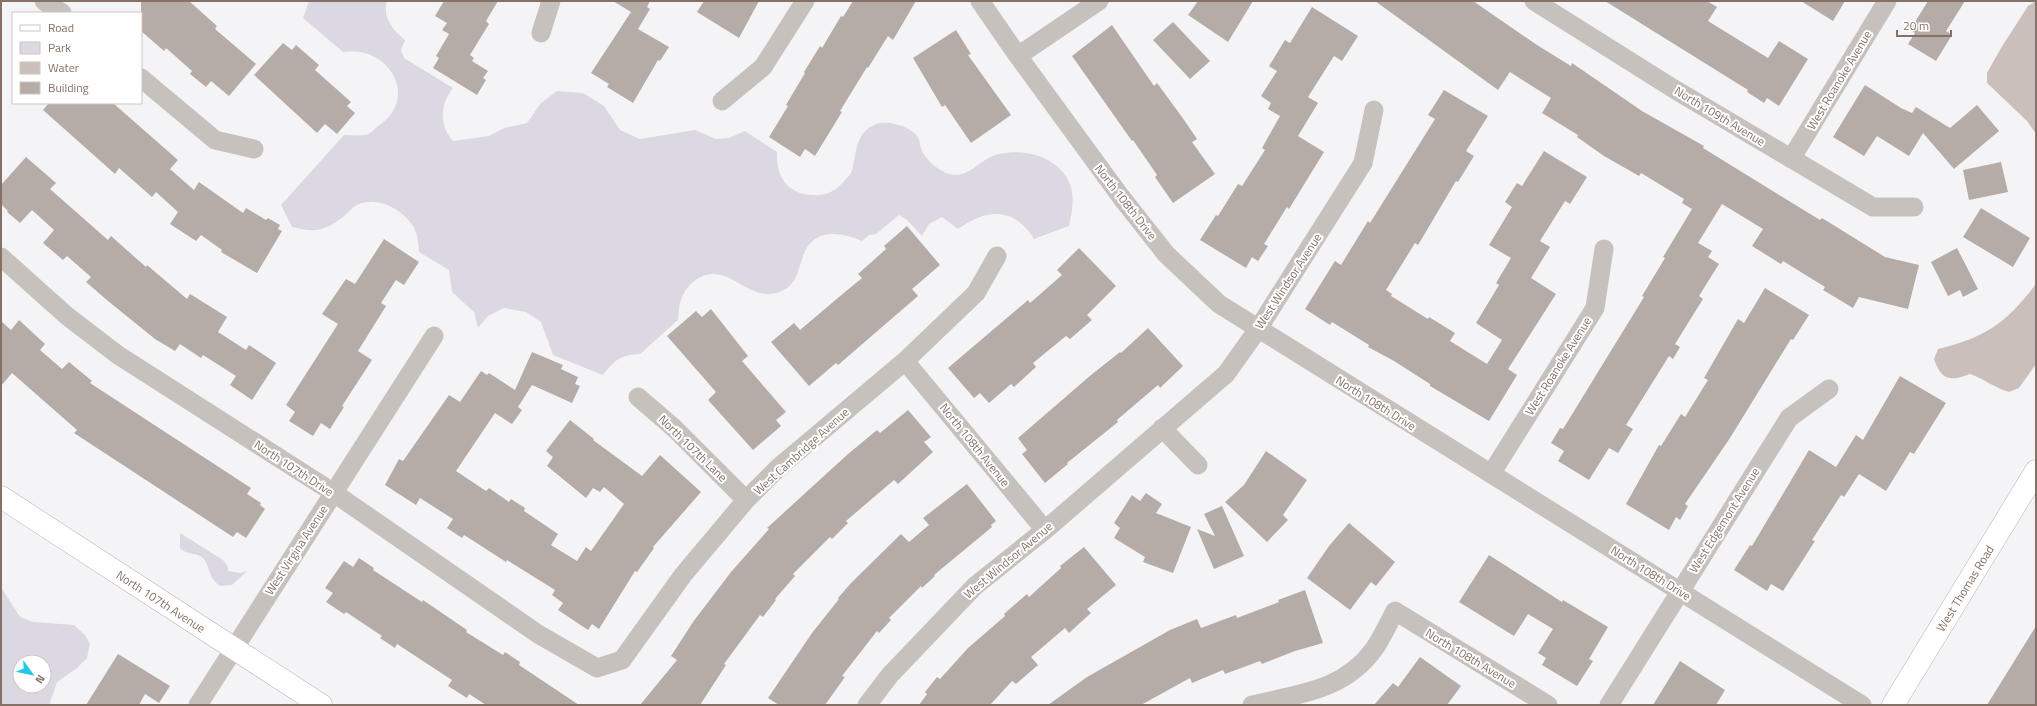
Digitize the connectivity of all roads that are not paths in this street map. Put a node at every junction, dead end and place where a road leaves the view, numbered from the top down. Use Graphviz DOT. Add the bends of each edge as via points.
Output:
graph roads {
  1 [pos="44,1"];
  2 [pos="551,1"];
  3 [pos="805,1"];
  4 [pos="980,1"];
  5 [pos="1099,1"];
  6 [pos="1534,1"];
  7 [pos="1887,1"];
  8 [pos="60,12"];
  9 [pos="541,33"];
  10 [pos="1018,56"];
  11 [pos="142,79"];
  12 [pos="722,101"];
  13 [pos="1374,110"];
  14 [pos="254,149"];
  15 [pos="1791,159"];
  16 [pos="1914,207"];
  17 [pos="1604,249"];
  18 [pos="997,256"];
  19 [pos="1,257"];
  20 [pos="1258,328"];
  21 [pos="434,336"];
  22 [pos="905,360"];
  23 [pos="1829,389"];
  24 [pos="638,397"];
  25 [pos="1162,428"];
  26 [pos="1198,465"];
  27 [pos="2036,471"];
  28 [pos="1491,474"];
  29 [pos="334,493"];
  30 [pos="1,497"];
  31 [pos="746,500"];
  32 [pos="1045,530"];
  33 [pos="1680,590"];
  34 [pos="234,647"];
  35 [pos="596,668"];
  36 [pos="198,705"];
  37 [pos="321,705"];
  38 [pos="867,705"];
  39 [pos="1252,705"];
  40 [pos="1548,705"];
  41 [pos="1609,705"];
  42 [pos="1862,705"];
  43 [pos="1893,705"];
  1 -- 8 [label="street"];
  2 -- 9 [label="street"];
  3 -- 12 [label="street" via="763,67"];
  4 -- 10 [label="street, North 108th Drive"];
  5 -- 10 [label="street"];
  6 -- 15 [label="street, North 109th Avenue"];
  7 -- 15 [label="street, West Roanoke Avenue"];
  10 -- 20 [label="street, North 108th Drive" via="1166,254 1219,304"];
  11 -- 14 [label="street" via="215,140"];
  13 -- 20 [label="street, West Windsor Avenue" via="1364,163"];
  15 -- 16 [label="street, North 109th Avenue" via="1873,207"];
  17 -- 28 [label="street, West Roanoke Avenue" via="1595,308"];
  18 -- 22 [label="street, West Cambridge Avenue" via="976,293"];
  19 -- 29 [label="street, North 107th Drive" via="68,316 118,355"];
  20 -- 25 [label="street, West Windsor Avenue" via="1226,374"];
  20 -- 28 [label="street, North 108th Drive"];
  21 -- 29 [label="street, West Virgina Avenue"];
  22 -- 31 [label="street, West Cambridge Avenue" via="779,467"];
  22 -- 32 [label="street, North 108th Avenue"];
  23 -- 33 [label="street, West Edgemont Avenue" via="1789,418"];
  24 -- 31 [label="street, North 107th Lane" via="674,428"];
  25 -- 26 [label="street"];
  25 -- 32 [label="street, West Windsor Avenue"];
  27 -- 43 [label="main road, West Thomas Road"];
  28 -- 33 [label="street, North 108th Drive"];
  29 -- 34 [label="street, West Virgina Avenue"];
  29 -- 35 [label="street, North 107th Drive" via="538,634"];
  30 -- 34 [label="main road, North 107th Avenue"];
  31 -- 35 [label="street, West Cambridge Avenue" via="683,575 622,660"];
  32 -- 38 [label="street, West Windsor Avenue" via="975,586 890,674"];
  33 -- 41 [label="street, West Edgemont Avenue"];
  33 -- 42 [label="street, North 108th Drive"];
  34 -- 36 [label="street, West Virgina Avenue"];
  34 -- 37 [label="main road, North 107th Avenue"];
  39 -- 40 [label="street, North 108th Avenue" via="1325,688 1353,672 1374,649 1394,611"];
}
